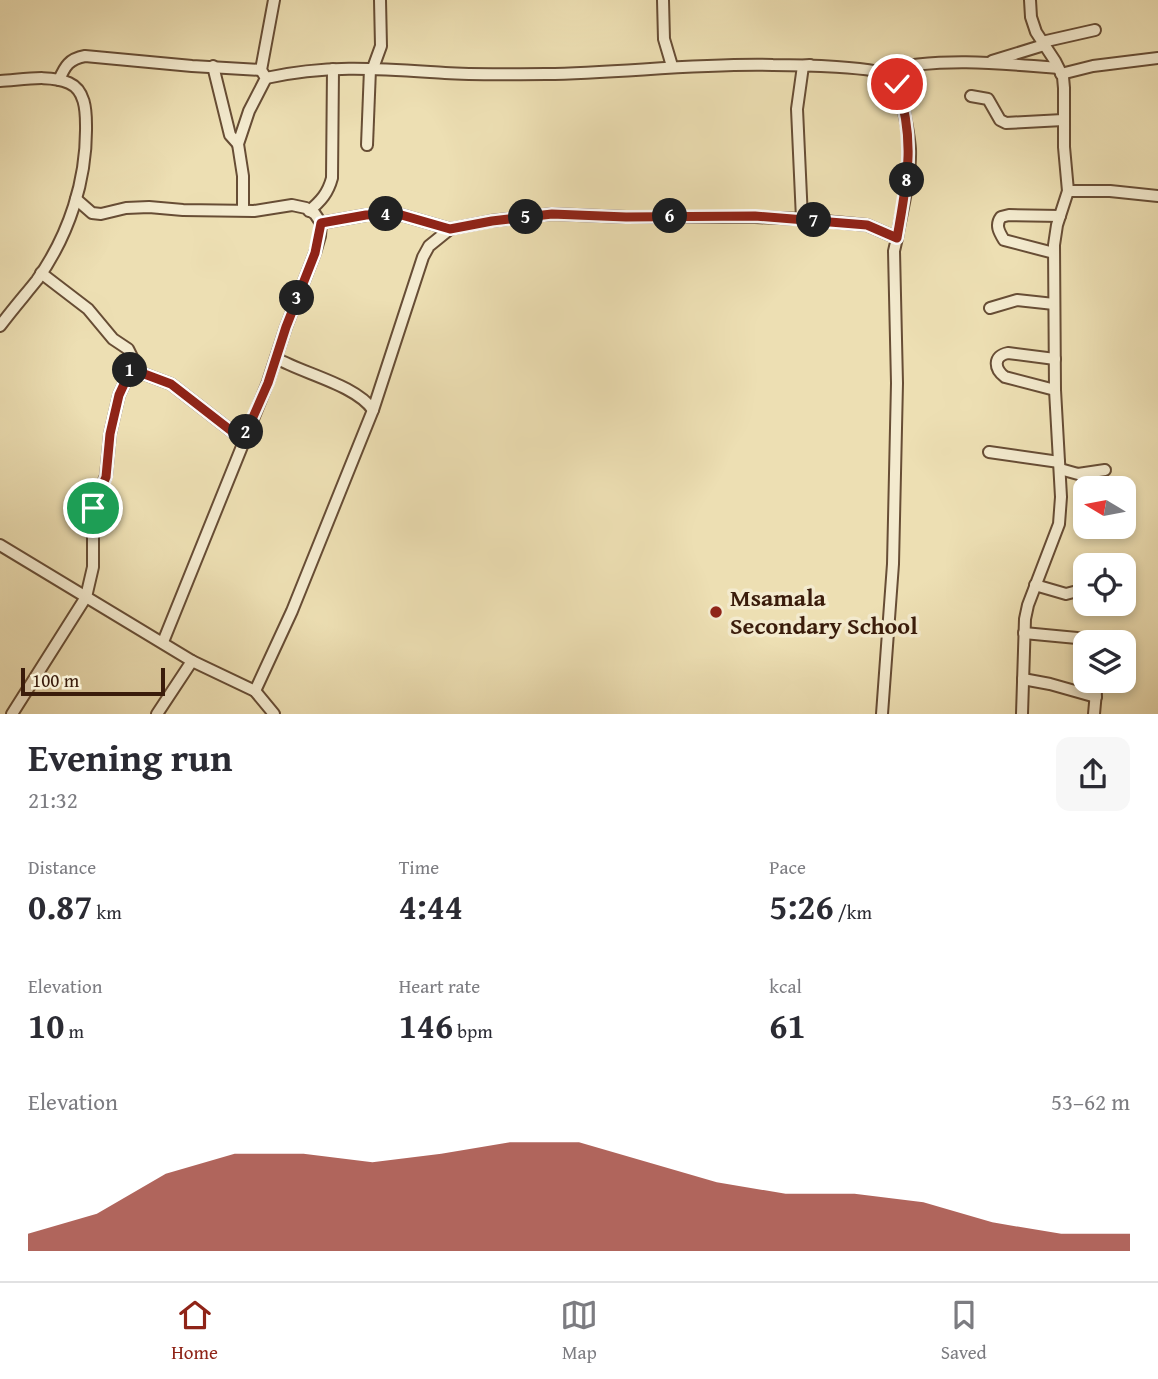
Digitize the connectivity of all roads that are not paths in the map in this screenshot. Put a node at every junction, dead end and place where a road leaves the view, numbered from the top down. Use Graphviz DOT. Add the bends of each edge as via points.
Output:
graph roads {
  1 [pos="274,0"];
  2 [pos="380,0"];
  3 [pos="663,0"];
  4 [pos="1030,0"];
  5 [pos="1095,30"];
  6 [pos="1043,43"];
  7 [pos="1158,58"];
  8 [pos="983,64"];
  9 [pos="810,65"];
  10 [pos="214,66"];
  11 [pos="672,66"];
  12 [pos="372,68"];
  13 [pos="333,69"];
  14 [pos="1060,71"];
  15 [pos="879,72"];
  16 [pos="264,74"];
  17 [pos="59,80"];
  18 [pos="0,81"];
  19 [pos="971,96"];
  20 [pos="1063,120"];
  21 [pos="238,144"];
  22 [pos="367,145"];
  23 [pos="1068,191"];
  24 [pos="1158,196"];
  25 [pos="76,199"];
  26 [pos="243,210"];
  27 [pos="309,211"];
  28 [pos="1060,216"];
  29 [pos="802,219"];
  30 [pos="321,223"];
  31 [pos="450,229"];
  32 [pos="897,238"];
  33 [pos="1054,253"];
  34 [pos="41,273"];
  35 [pos="1054,304"];
  36 [pos="990,308"];
  37 [pos="0,326"];
  38 [pos="275,358"];
  39 [pos="1055,359"];
  40 [pos="131,369"];
  41 [pos="1055,390"];
  42 [pos="373,410"];
  43 [pos="243,440"];
  44 [pos="989,452"];
  45 [pos="1059,465"];
  46 [pos="1105,470"];
  47 [pos="0,545"];
  48 [pos="1035,585"];
  49 [pos="1073,592"];
  50 [pos="86,597"];
  51 [pos="1024,633"];
  52 [pos="1073,638"];
  53 [pos="163,642"];
  54 [pos="192,661"];
  55 [pos="1023,679"];
  56 [pos="255,691"];
  57 [pos="1096,693"];
  58 [pos="1096,697"];
  59 [pos="12,714"];
  60 [pos="157,714"];
  61 [pos="274,714"];
  62 [pos="882,714"];
  63 [pos="1022,714"];
  64 [pos="1094,714"];
  1 -- 16 [label="street"];
  2 -- 12 [label="street" via="381,46"];
  3 -- 11 [label="street" via="664,39"];
  4 -- 6 [label="street" via="1031,17"];
  5 -- 6 [label="street"];
  6 -- 8 [label="street"];
  6 -- 14 [label="street"];
  7 -- 14 [label="street"];
  8 -- 14 [label="street"];
  8 -- 15 [label="street" via="906,65"];
  9 -- 11 [label="street"];
  9 -- 15 [label="street"];
  9 -- 29 [label="street" via="803,66 798,99"];
  10 -- 16 [label="street"];
  10 -- 17 [label="street" via="85,56 66,64"];
  10 -- 21 [label="street" via="230,135"];
  11 -- 12 [label="street" via="547,74"];
  12 -- 13 [label="street"];
  12 -- 22 [label="street"];
  13 -- 16 [label="street"];
  13 -- 27 [label="street" via="332,178 329,189"];
  14 -- 20 [label="street"];
  15 -- 32 [label="street" via="894,77 897,84 910,150"];
  16 -- 21 [label="street"];
  17 -- 18 [label="street"];
  17 -- 25 [label="street" via="80,92 86,114 85,160"];
  19 -- 20 [label="street" via="988,99 1006,123"];
  20 -- 23 [label="street"];
  21 -- 26 [label="street"];
  23 -- 24 [label="street"];
  23 -- 28 [label="street"];
  25 -- 26 [label="street" via="101,214 149,207"];
  25 -- 34 [label="street" via="67,228"];
  26 -- 27 [label="street" via="292,205"];
  27 -- 30 [label="street"];
  28 -- 33 [label="street"];
  28 -- 33 [label="street" via="1009,215 998,221 1004,240"];
  29 -- 31 [label="street" via="552,214"];
  29 -- 32 [label="street" via="867,225"];
  30 -- 31 [label="street" via="398,214"];
  30 -- 38 [label="street" via="315,253"];
  31 -- 42 [label="street" via="423,257"];
  32 -- 62 [label="street" via="893,564"];
  33 -- 35 [label="street"];
  34 -- 37 [label="street"];
  34 -- 40 [label="street" via="88,309 113,339 128,349"];
  35 -- 36 [label="street" via="1017,300"];
  35 -- 39 [label="street"];
  38 -- 42 [label="street" via="355,393"];
  38 -- 43 [label="street"];
  39 -- 41 [label="street"];
  39 -- 41 [label="street" via="1008,353 1001,354 997,365 1005,377"];
  40 -- 43 [label="street" via="171,384"];
  40 -- 50 [label="street" via="119,395 106,477 93,508 93,567"];
  41 -- 45 [label="street"];
  42 -- 56 [label="street"];
  43 -- 53 [label="street"];
  44 -- 45 [label="street"];
  45 -- 46 [label="street" via="1078,474"];
  45 -- 48 [label="street" via="1059,524"];
  47 -- 50 [label="street"];
  48 -- 49 [label="street"];
  48 -- 51 [label="street"];
  50 -- 53 [label="street"];
  50 -- 59 [label="street"];
  51 -- 52 [label="street"];
  51 -- 55 [label="street"];
  53 -- 54 [label="street"];
  54 -- 56 [label="street"];
  54 -- 60 [label="street"];
  55 -- 58 [label="street"];
  55 -- 63 [label="street"];
  56 -- 61 [label="street"];
  57 -- 58 [label="street"];
  58 -- 64 [label="street"];
}
